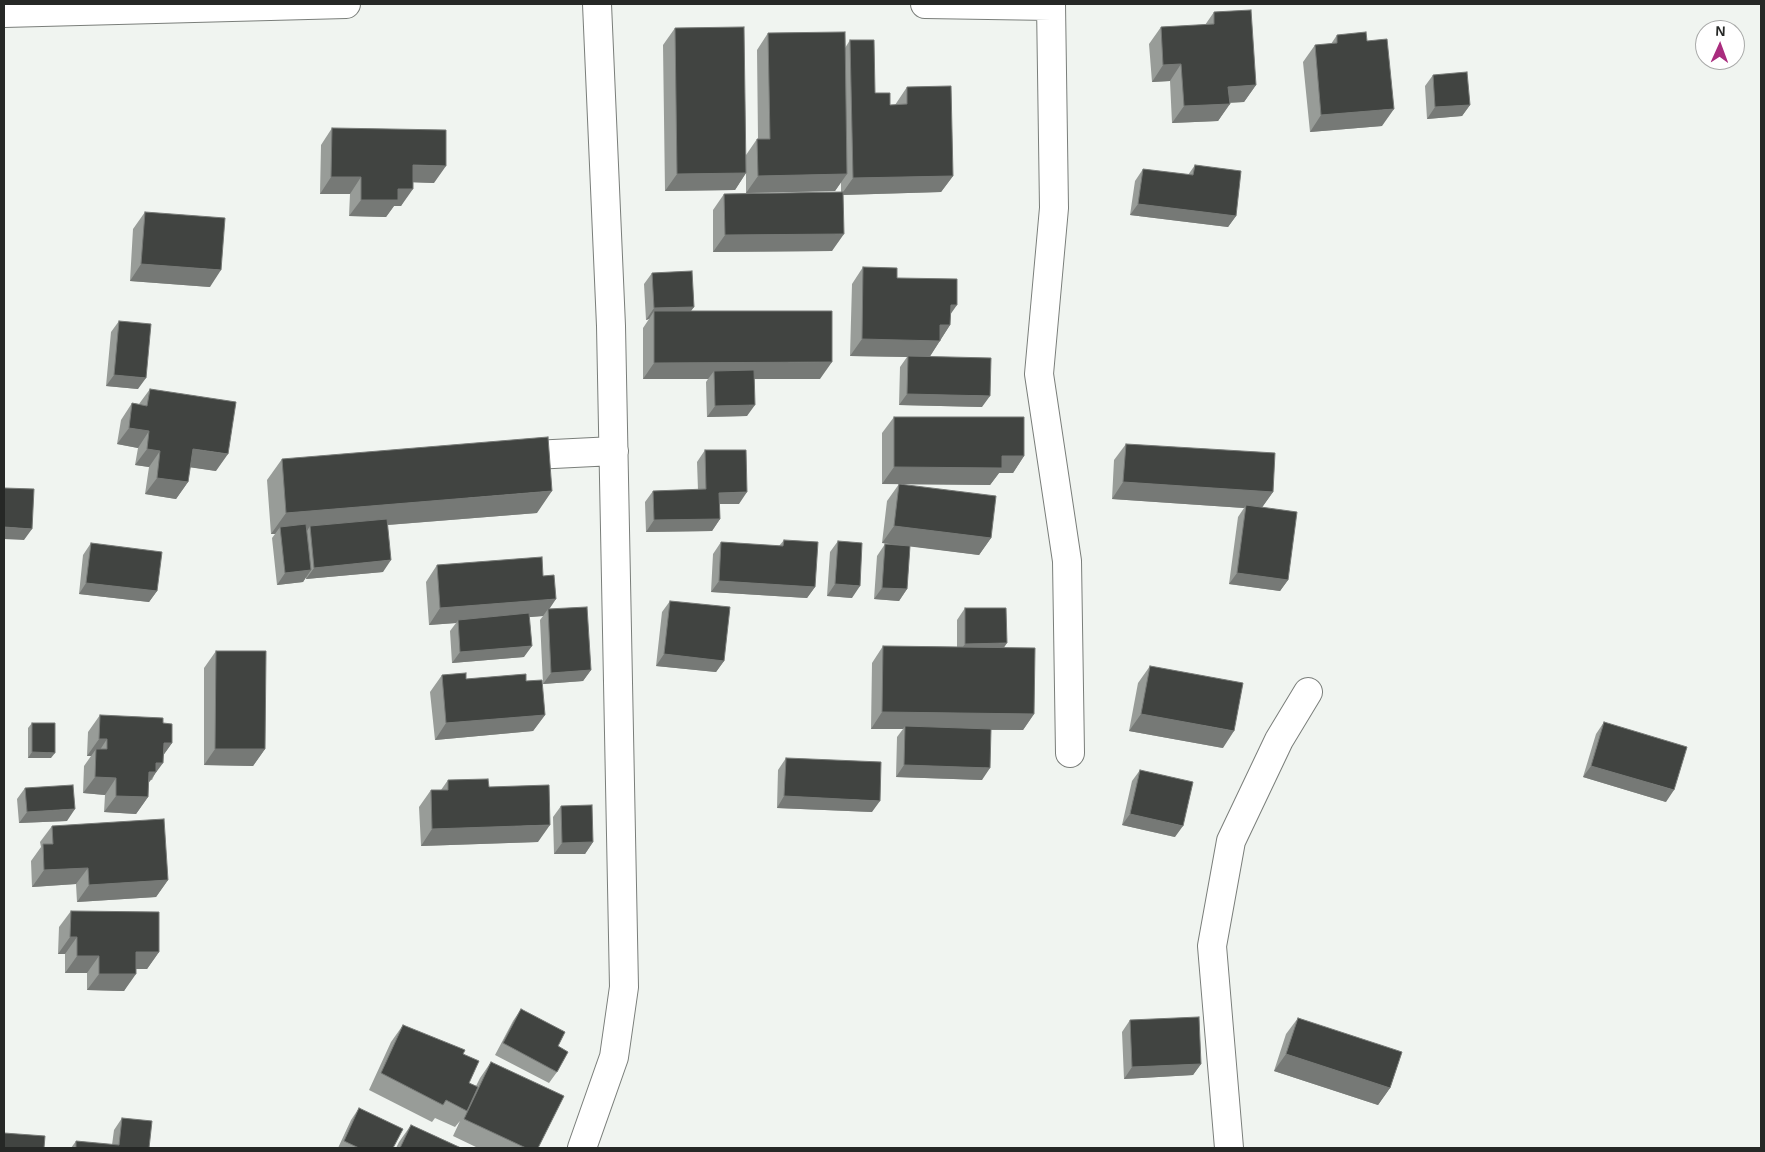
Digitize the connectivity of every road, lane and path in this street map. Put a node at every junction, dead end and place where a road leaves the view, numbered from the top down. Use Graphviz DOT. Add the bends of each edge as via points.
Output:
graph roads {
  1 [pos="346,4"];
  2 [pos="597,4"];
  3 [pos="925,4"];
  4 [pos="1051,5"];
  5 [pos="4,13"];
  6 [pos="614,451"];
  7 [pos="487,457"];
  8 [pos="1308,692"];
  9 [pos="1070,753"];
  10 [pos="582,1148"];
  11 [pos="1229,1148"];
  1 -- 5 [label="street"];
  2 -- 6 [label="street"];
  3 -- 4 [label="street"];
  4 -- 9 [label="street" via="1054,208 1039,374 1067,561"];
  6 -- 7 [label="street"];
  6 -- 10 [label="street" via="624,987 614,1057"];
  8 -- 11 [label="street" via="1279,740 1231,841 1212,946"];
}
